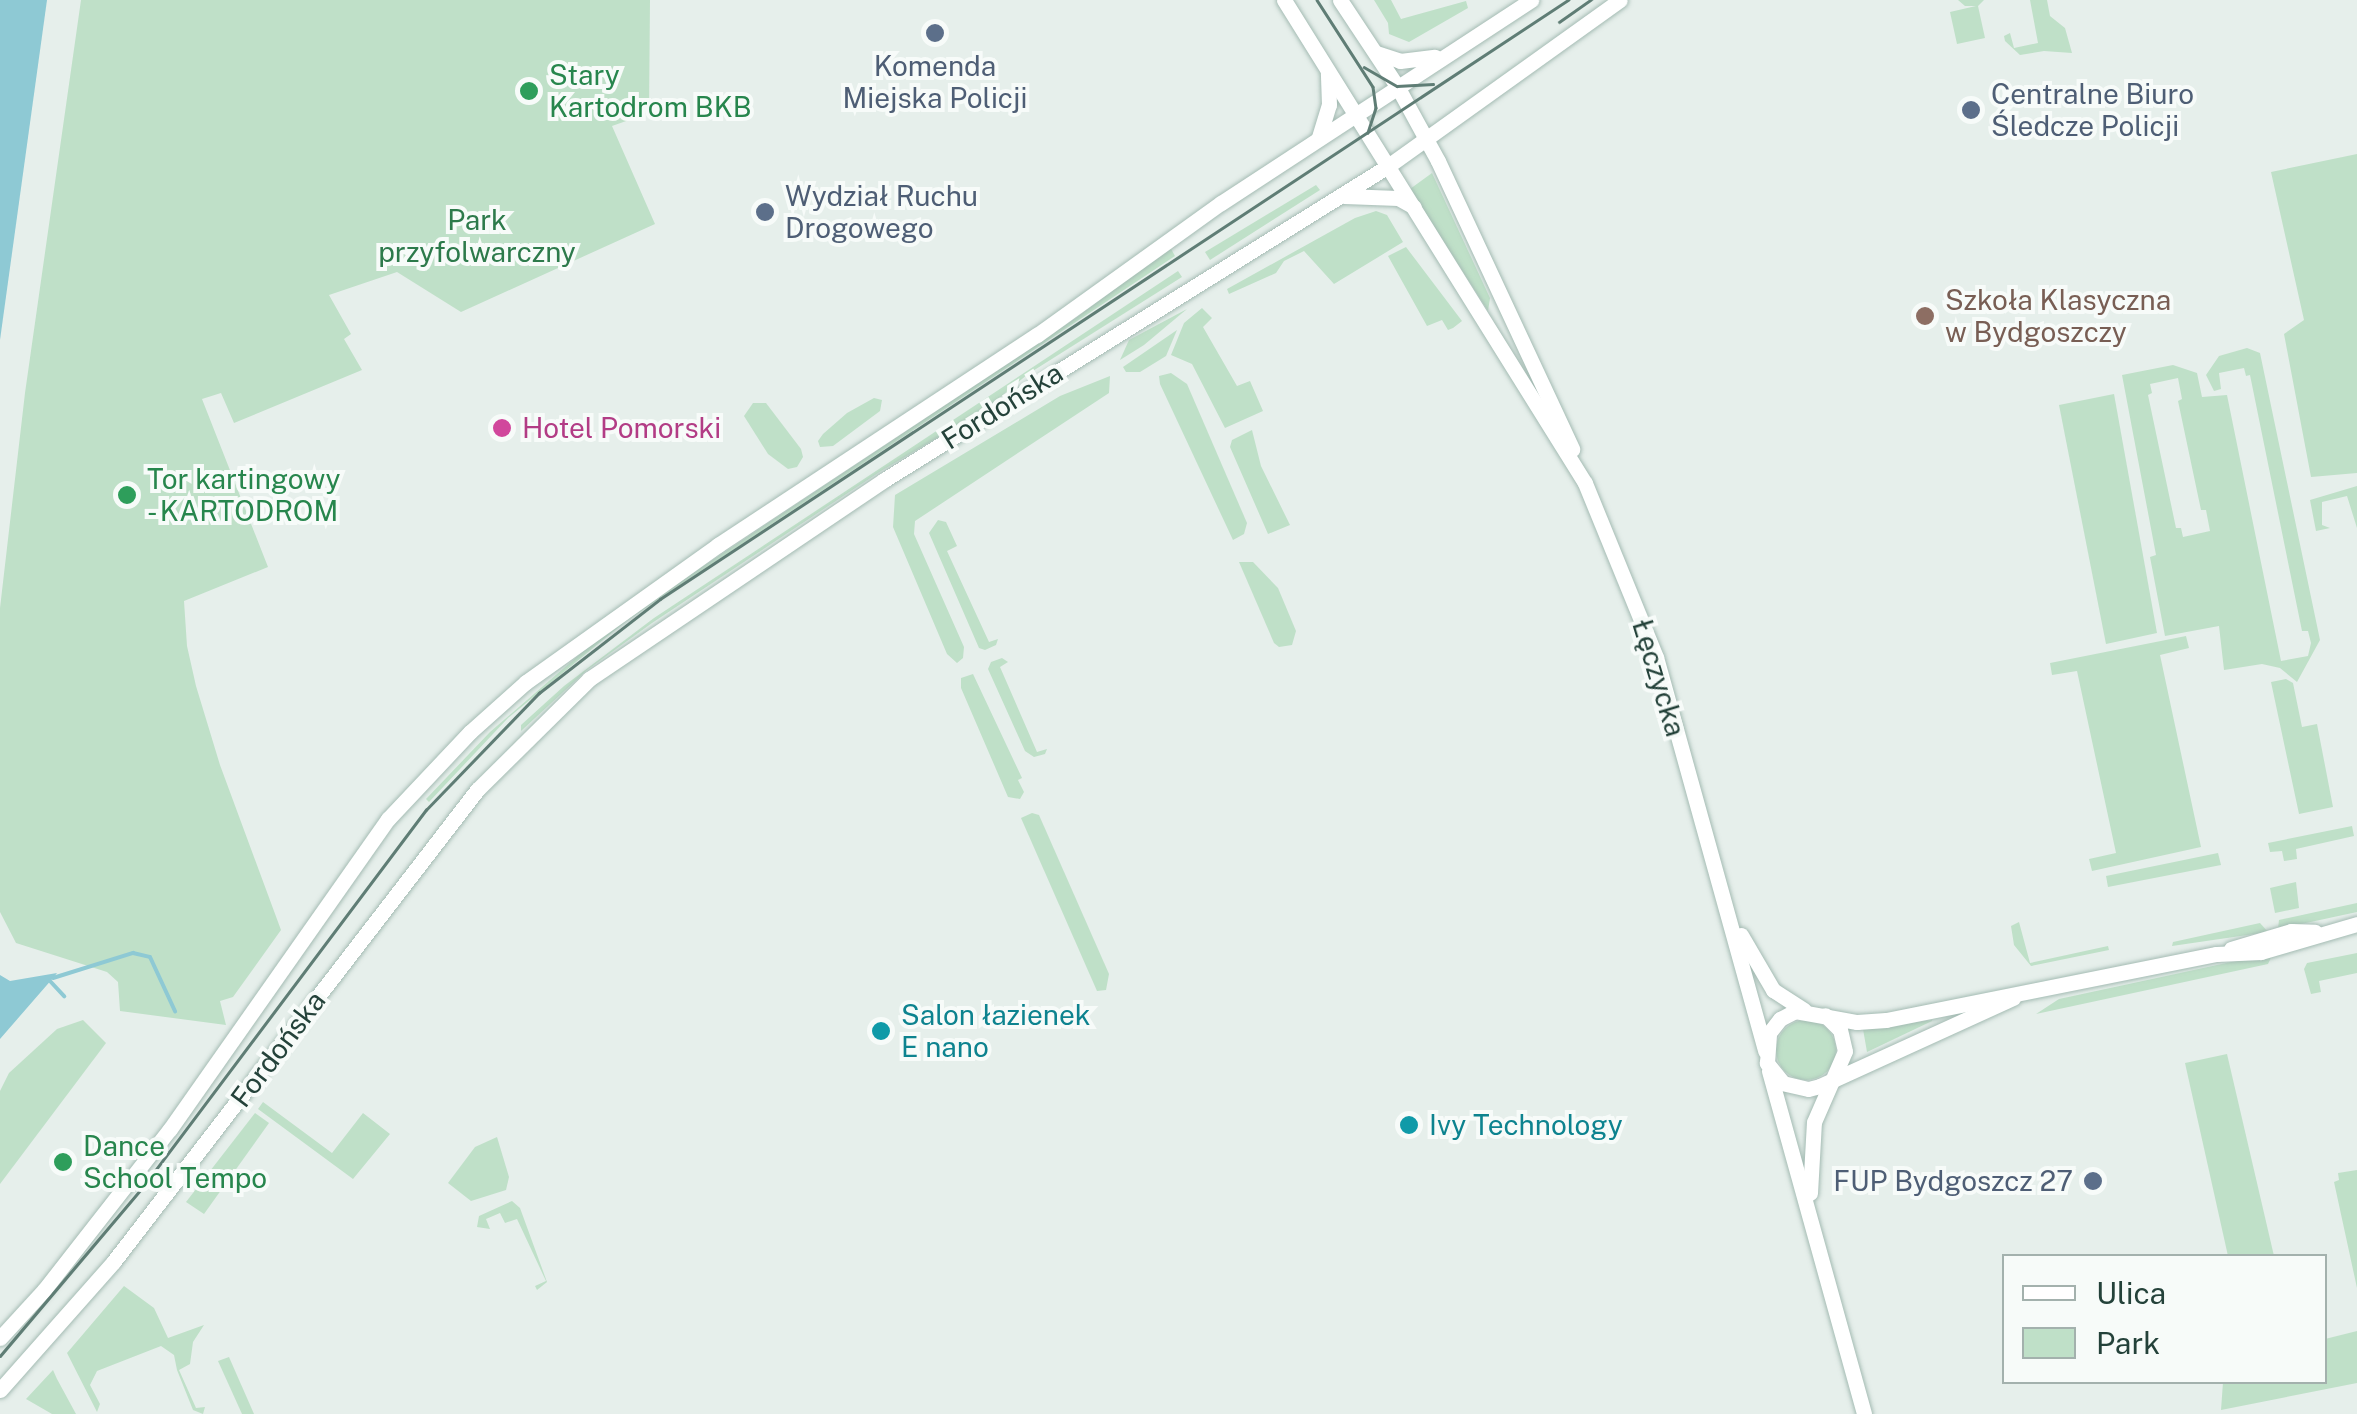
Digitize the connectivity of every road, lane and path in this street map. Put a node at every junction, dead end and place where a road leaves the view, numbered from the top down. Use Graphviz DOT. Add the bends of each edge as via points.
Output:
graph roads {
  1 [pos="1284,0"];
  2 [pos="1340,0"];
  3 [pos="1530,0"];
  4 [pos="1620,0"];
  5 [pos="1376,53"];
  6 [pos="1446,54"];
  7 [pos="1328,68"];
  8 [pos="1397,86"];
  9 [pos="1356,114"];
  10 [pos="1426,138"];
  11 [pos="1318,139"];
  12 [pos="1388,166"];
  13 [pos="1340,196"];
  14 [pos="1414,207"];
  15 [pos="1577,467"];
  16 [pos="1723,895"];
  17 [pos="2357,924"];
  18 [pos="2013,998"];
  19 [pos="1804,1010"];
  20 [pos="1824,1015"];
  21 [pos="1766,1057"];
  22 [pos="1834,1080"];
  23 [pos="1812,1222"];
  24 [pos="0,1338"];
  25 [pos="0,1390"];
  26 [pos="1864,1414"];
  1 -- 7 [label="main road, Łęczycka"];
  2 -- 5 [label="main road, Łęczycka"];
  3 -- 6 [label="main road, Fordońska"];
  4 -- 10 [label="main road, Fordońska"];
  5 -- 6 [label="main road" via="1400,61"];
  5 -- 8 [label="main road, Łęczycka"];
  6 -- 8 [label="main road, Fordońska"];
  7 -- 9 [label="main road, Łęczycka"];
  7 -- 11 [label="main road" via="1329,105"];
  8 -- 9 [label="main road, Fordońska"];
  8 -- 10 [label="main road, Łęczycka"];
  9 -- 11 [label="main road, Fordońska"];
  9 -- 12 [label="main road, Łęczycka"];
  10 -- 12 [label="main road, Fordońska"];
  10 -- 15 [label="main road, Łęczycka" via="1566,430"];
  11 -- 24 [label="main road, Fordońska" via="1038,335 718,544 557,657 470,732 388,819 170,1130"];
  12 -- 13 [label="main road, Fordońska"];
  12 -- 14 [label="main road, Łęczycka"];
  13 -- 14 [label="main road" via="1398,198"];
  13 -- 25 [label="main road, Fordońska" via="884,480 589,679 476,790 114,1261"];
  14 -- 15 [label="main road, Łęczycka"];
  15 -- 16 [label="main road, Łęczycka" via="1656,656"];
  16 -- 19 [label="main road, Łęczycka" via="1767,982"];
  16 -- 21 [label="main road, Łęczycka"];
  17 -- 18 [label="main road" via="2258,938 2216,954"];
  18 -- 20 [label="main road" via="1872,1022"];
  18 -- 22 [label="main road"];
  19 -- 20 [label="main road"];
  19 -- 21 [label="main road" via="1780,1019 1769,1033"];
  20 -- 22 [label="main road, Łęczycka" via="1844,1040"];
  21 -- 22 [label="main road" via="1783,1083 1795,1088"];
  21 -- 23 [label="main road, Łęczycka"];
  22 -- 23 [label="main road, Łęczycka" via="1814,1122"];
  23 -- 26 [label="main road, Łęczycka"];
}
